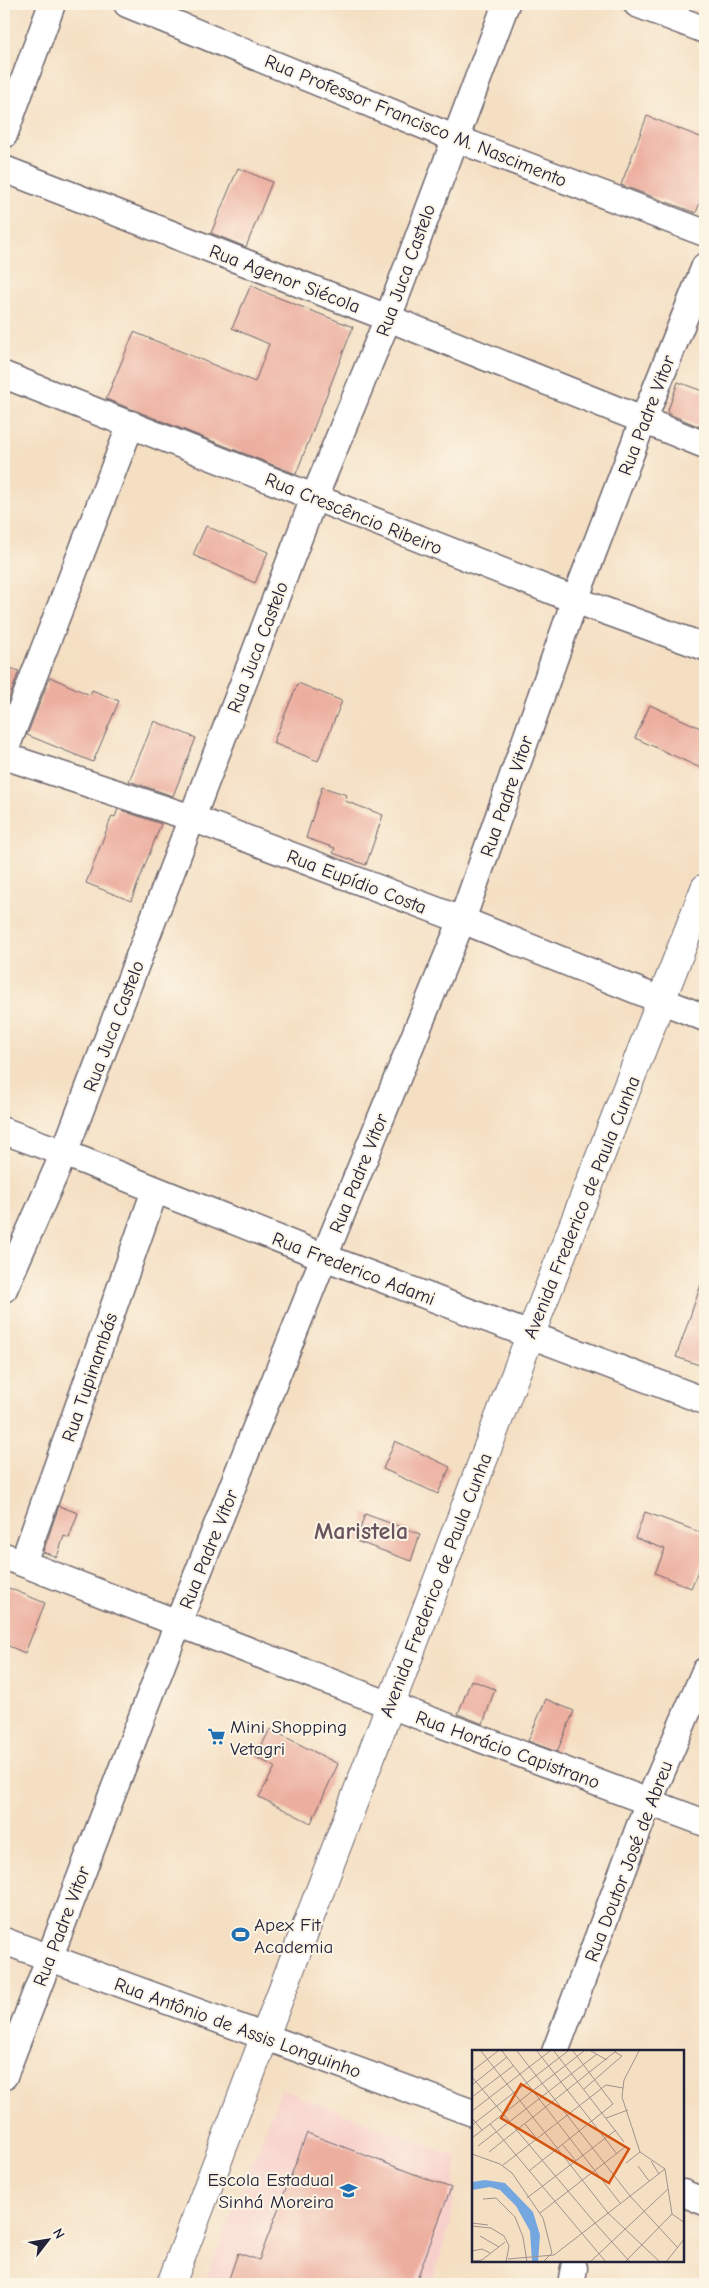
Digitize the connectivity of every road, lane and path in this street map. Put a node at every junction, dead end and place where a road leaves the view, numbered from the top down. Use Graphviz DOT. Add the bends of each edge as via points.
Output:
graph roads {
  1 [pos="52,4"];
  2 [pos="127,4"];
  3 [pos="506,4"];
  4 [pos="637,4"];
  5 [pos="705,30"];
  6 [pos="4,135"];
  7 [pos="454,138"];
  8 [pos="4,169"];
  9 [pos="705,233"];
  10 [pos="705,266"];
  11 [pos="388,318"];
  12 [pos="4,375"];
  13 [pos="643,421"];
  14 [pos="131,424"];
  15 [pos="705,445"];
  16 [pos="314,498"];
  17 [pos="575,600"];
  18 [pos="705,647"];
  19 [pos="4,754"];
  20 [pos="192,818"];
  21 [pos="705,888"];
  22 [pos="462,920"];
  23 [pos="662,1002"];
  24 [pos="705,1018"];
  25 [pos="4,1131"];
  26 [pos="64,1153"];
  27 [pos="155,1190"];
  28 [pos="324,1257"];
  29 [pos="4,1289"];
  30 [pos="530,1336"];
  31 [pos="705,1401"];
  32 [pos="14,1560"];
  33 [pos="178,1623"];
  34 [pos="705,1671"];
  35 [pos="390,1705"];
  36 [pos="650,1801"];
  37 [pos="705,1823"];
  38 [pos="4,1941"];
  39 [pos="48,1959"];
  40 [pos="265,2036"];
  41 [pos="556,2050"];
  42 [pos="4,2076"];
  43 [pos="472,2113"];
  44 [pos="684,2193"];
  45 [pos="705,2202"];
  46 [pos="171,2284"];
  1 -- 6 [label="street"];
  2 -- 7 [label="street, Rua Professor Francisco M. Nascimento"];
  3 -- 7 [label="street, Rua Juca Castelo"];
  4 -- 5 [label="street"];
  7 -- 9 [label="street, Rua Professor Francisco M. Nascimento"];
  7 -- 11 [label="street, Rua Juca Castelo"];
  8 -- 11 [label="street, Rua Agenor Siécola"];
  10 -- 13 [label="street, Rua Padre Vitor"];
  11 -- 13 [label="street, Rua Agenor Siécola"];
  11 -- 16 [label="street, Rua Juca Castelo"];
  12 -- 14 [label="street, Rua Crescêncio Ribeiro"];
  13 -- 15 [label="street, Rua Agenor Siécola"];
  13 -- 17 [label="street, Rua Padre Vitor"];
  14 -- 16 [label="street, Rua Crescêncio Ribeiro"];
  14 -- 19 [label="street"];
  16 -- 17 [label="street, Rua Crescêncio Ribeiro"];
  16 -- 20 [label="street, Rua Juca Castelo"];
  17 -- 18 [label="street, Rua Crescêncio Ribeiro"];
  17 -- 22 [label="street, Rua Padre Vitor"];
  19 -- 20 [label="street, Rua Eupídio Costa"];
  20 -- 22 [label="street, Rua Eupídio Costa"];
  20 -- 26 [label="street, Rua Juca Castelo"];
  21 -- 23 [label="main road, Avenida Frederico de Paula Cunha"];
  22 -- 23 [label="street, Rua Eupídio Costa"];
  22 -- 28 [label="street, Rua Padre Vitor"];
  23 -- 24 [label="street, Rua Eupídio Costa"];
  23 -- 30 [label="main road, Avenida Frederico de Paula Cunha"];
  25 -- 26 [label="street, Rua Frederico Adami"];
  26 -- 27 [label="street, Rua Frederico Adami"];
  26 -- 29 [label="street, Rua Juca Castelo"];
  27 -- 28 [label="street, Rua Frederico Adami"];
  27 -- 32 [label="street, Rua Tupinambás"];
  28 -- 30 [label="street, Rua Frederico Adami"];
  28 -- 33 [label="street, Rua Padre Vitor"];
  30 -- 31 [label="street, Rua Frederico Adami"];
  30 -- 35 [label="main road, Avenida Frederico de Paula Cunha"];
  32 -- 33 [label="street, Rua Horácio Capistrano"];
  33 -- 35 [label="street, Rua Horácio Capistrano"];
  33 -- 39 [label="street, Rua Padre Vitor"];
  34 -- 36 [label="street, Rua Doutor José de Abreu"];
  35 -- 36 [label="street, Rua Horácio Capistrano"];
  35 -- 40 [label="main road, Avenida Frederico de Paula Cunha"];
  36 -- 37 [label="street, Rua Horácio Capistrano"];
  36 -- 41 [label="street, Rua Doutor José de Abreu"];
  38 -- 39 [label="street, Rua Antônio de Assis Longuinho"];
  39 -- 40 [label="street, Rua Antônio de Assis Longuinho"];
  39 -- 42 [label="street, Rua Padre Vitor"];
  40 -- 43 [label="street, Rua Antônio de Assis Longuinho"];
  40 -- 46 [label="main road, Avenida Frederico de Paula Cunha"];
  44 -- 45 [label="street"];
}
